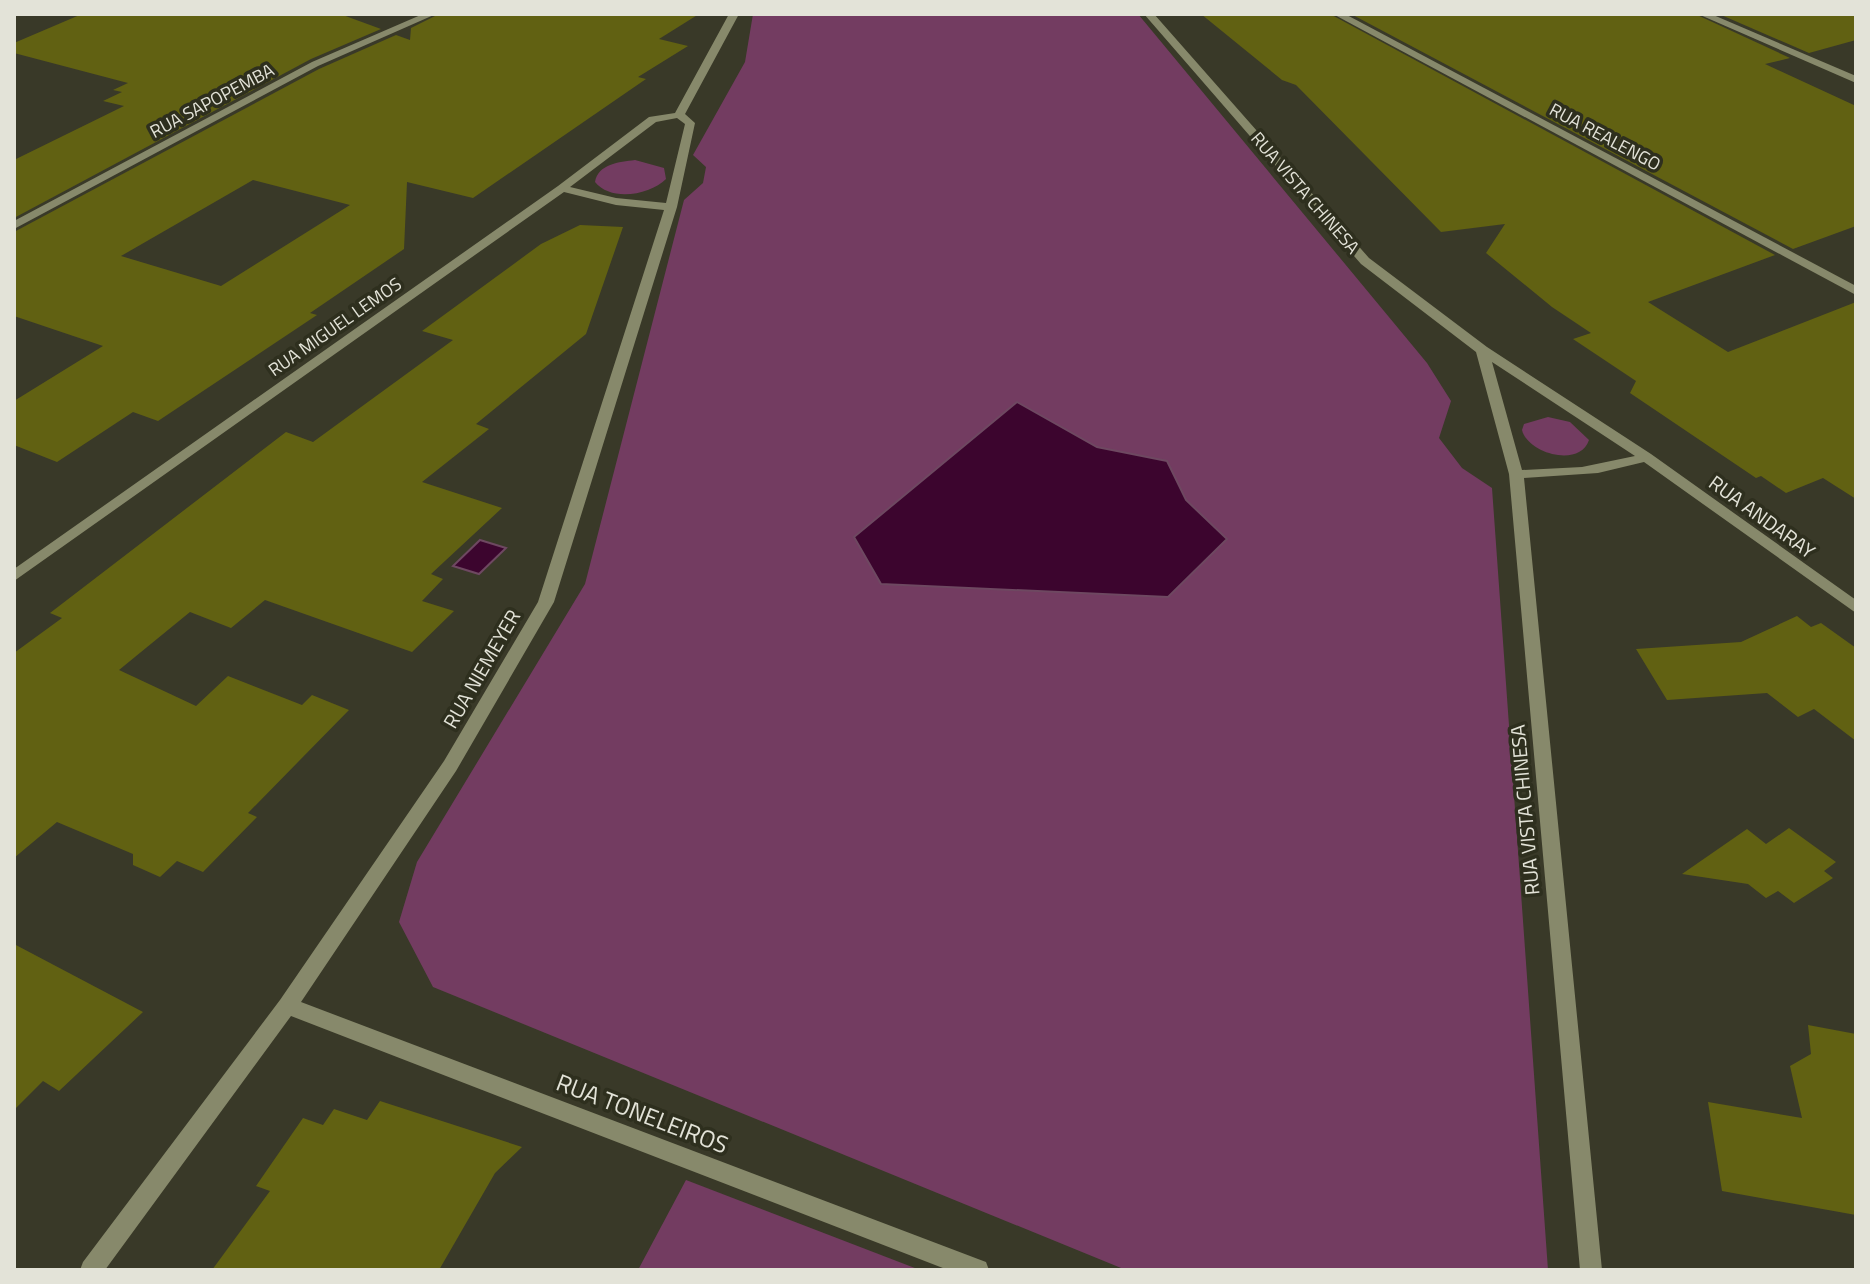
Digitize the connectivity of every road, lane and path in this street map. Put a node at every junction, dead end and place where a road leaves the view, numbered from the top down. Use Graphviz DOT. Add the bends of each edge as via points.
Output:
graph roads {
  1 [pos="431,14"];
  2 [pos="734,14"];
  3 [pos="1149,14"];
  4 [pos="1338,14"];
  5 [pos="1703,14"];
  6 [pos="1856,80"];
  7 [pos="679,115"];
  8 [pos="562,188"];
  9 [pos="671,207"];
  10 [pos="14,226"];
  11 [pos="1856,291"];
  12 [pos="1482,350"];
  13 [pos="1646,457"];
  14 [pos="1516,474"];
  15 [pos="14,576"];
  16 [pos="1852,601"];
  17 [pos="287,1006"];
  18 [pos="91,1270"];
  19 [pos="978,1270"];
  20 [pos="1591,1270"];
  1 -- 10 [label="street, RUA SAPOPEMBA" via="315,64"];
  2 -- 7 [label="street"];
  3 -- 12 [label="street, RUA VISTA CHINESA" via="1365,261"];
  4 -- 11 [label="street, RUA REALENGO"];
  5 -- 6 [label="street"];
  7 -- 8 [label="street, RUA MIGUEL LEMOS" via="653,119"];
  7 -- 9 [label="street, RUA NIEMEYER" via="690,123"];
  8 -- 9 [label="street" via="593,198"];
  8 -- 15 [label="street, RUA MIGUEL LEMOS"];
  9 -- 17 [label="street, RUA NIEMEYER" via="546,602 450,766"];
  12 -- 13 [label="street, RUA VISTA CHINESA"];
  12 -- 14 [label="street, RUA VISTA CHINESA"];
  13 -- 14 [label="street" via="1623,466"];
  13 -- 16 [label="street, RUA ANDARAY"];
  14 -- 20 [label="street, RUA VISTA CHINESA"];
  17 -- 18 [label="street, RUA NIEMEYER"];
  17 -- 19 [label="street, RUA TONELEIROS"];
}
